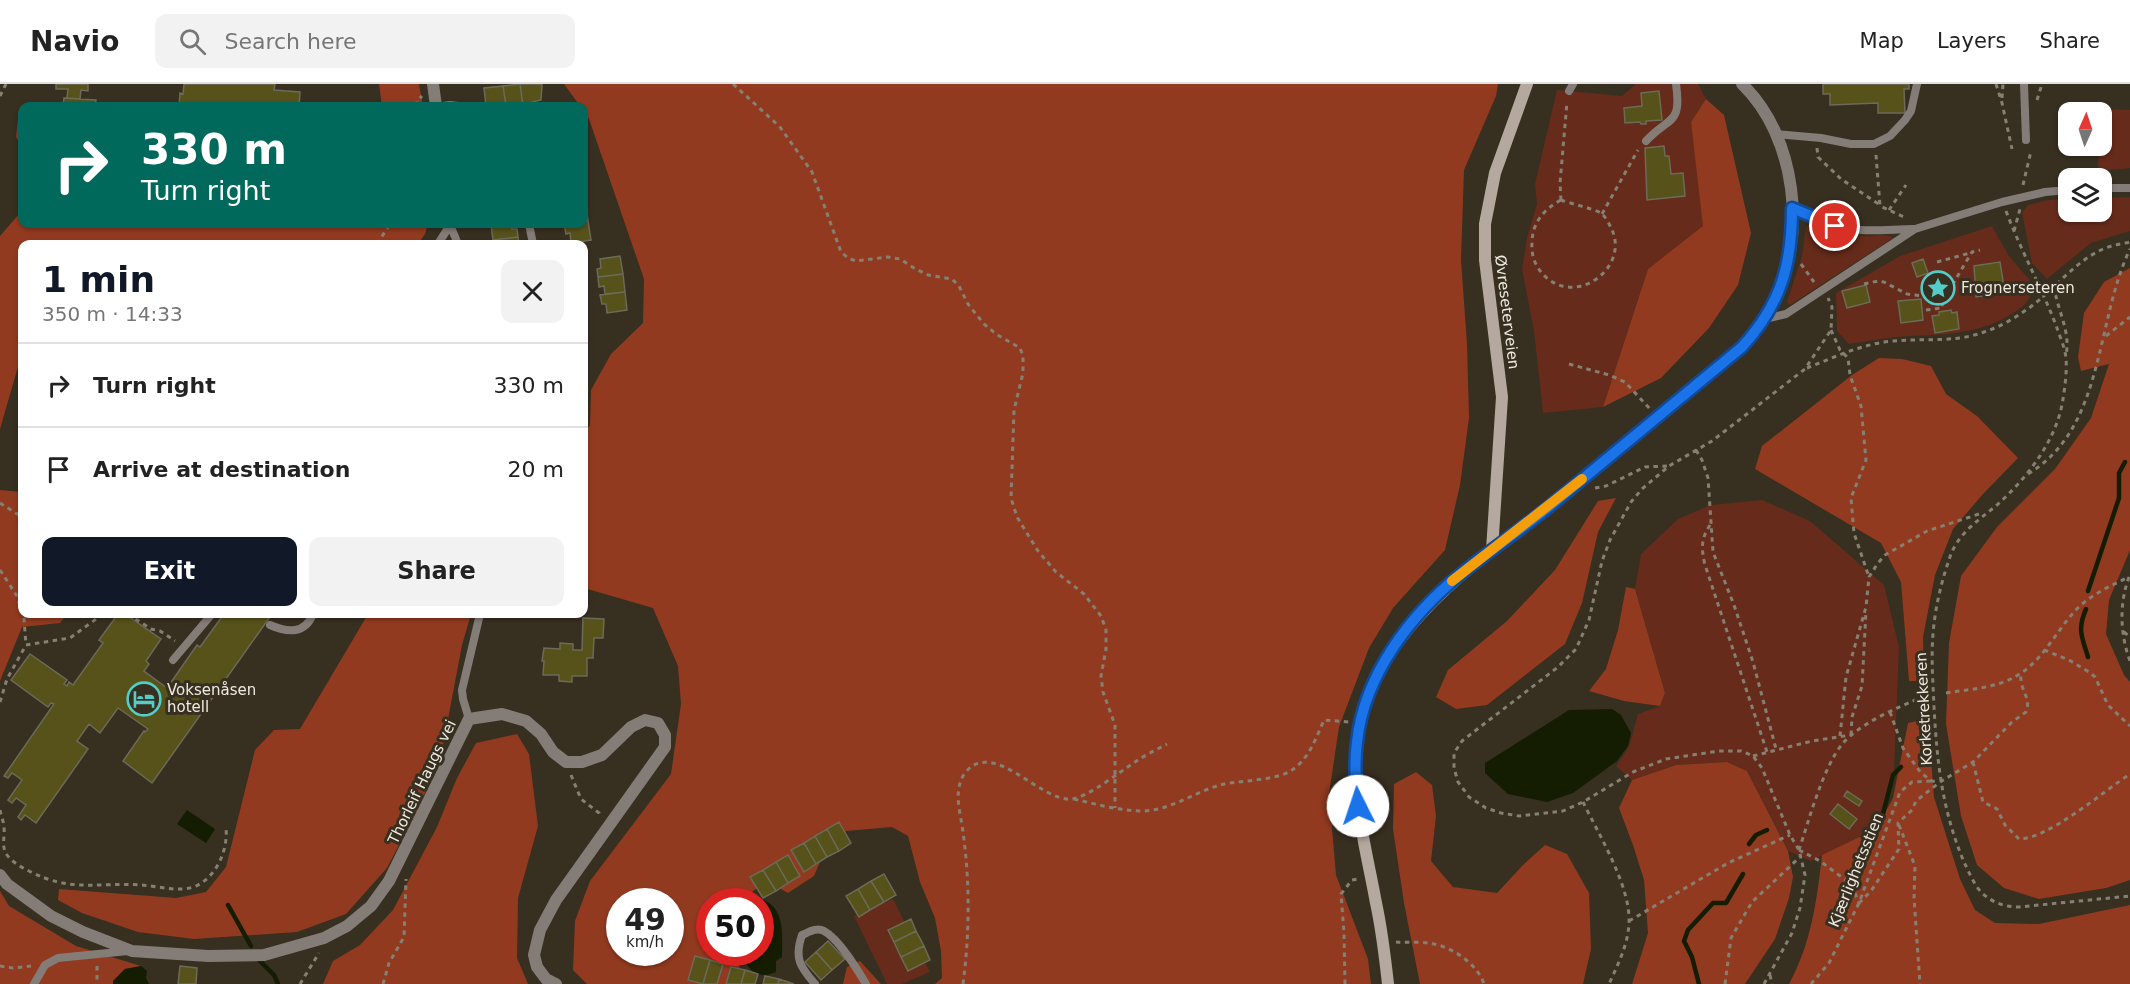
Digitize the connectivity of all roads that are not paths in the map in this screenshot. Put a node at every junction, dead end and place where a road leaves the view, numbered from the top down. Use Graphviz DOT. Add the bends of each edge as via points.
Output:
graph roads {
  1 [pos="433,84"];
  2 [pos="1527,84"];
  3 [pos="1676,84"];
  4 [pos="1742,84"];
  5 [pos="1917,84"];
  6 [pos="2024,84"];
  7 [pos="435,102"];
  8 [pos="1775,134"];
  9 [pos="2026,140"];
  10 [pos="1646,141"];
  11 [pos="2112,188"];
  12 [pos="2130,188"];
  13 [pos="2058,191"];
  14 [pos="1792,208"];
  15 [pos="1915,229"];
  16 [pos="1765,319"];
  17 [pos="1492,550"];
  18 [pos="209,618"];
  19 [pos="311,618"];
  20 [pos="479,618"];
  21 [pos="270,625"];
  22 [pos="173,660"];
  23 [pos="469,719"];
  24 [pos="0,875"];
  25 [pos="132,951"];
  26 [pos="34,984"];
  27 [pos="556,984"];
  28 [pos="815,984"];
  29 [pos="866,984"];
  30 [pos="1388,984"];
  1 -- 7 [label="street"];
  2 -- 17 [label="main road, Øvreseterveien" via="1495,173 1485,224 1485,260 1502,397"];
  3 -- 10 [label="lane" via="1675,117"];
  4 -- 8 [label="street" via="1760,104"];
  5 -- 8 [label="lane" via="1911,111 1883,141 1851,144"];
  6 -- 9 [label="lane"];
  8 -- 14 [label="street" via="1786,164"];
  11 -- 12 [label="lane"];
  13 -- 15 [label="lane" via="2002,202"];
  14 -- 15 [label="lane" via="1845,228"];
  14 -- 16 [label="street" via="1791,250 1780,290"];
  15 -- 16 [label="lane" via="1786,314"];
  16 -- 17 [label="street" via="1742,347"];
  17 -- 30 [label="main road" via="1448,585 1409,626 1373,684 1360,723 1356,784"];
  18 -- 22 [label="lane"];
  19 -- 21 [label="lane" via="299,630 285,631"];
  20 -- 23 [label="lane" via="462,690"];
  23 -- 25 [label="street, Thorleif Haugs vei" via="389,881 371,906 347,926 320,939 264,955"];
  23 -- 27 [label="street, Thorleif Haugs vei" via="502,714 526,722 566,762 582,762 602,755 631,727 645,720 658,723 665,735 665,747 556,900 540,930 534,956 537,967"];
  24 -- 25 [label="street, Thorleif Haugs vei" via="51,916"];
  25 -- 26 [label="lane" via="58,958 45,965"];
  28 -- 29 [label="lane" via="801,968 797,949 802,935 813,929 824,931 850,957"];
}
